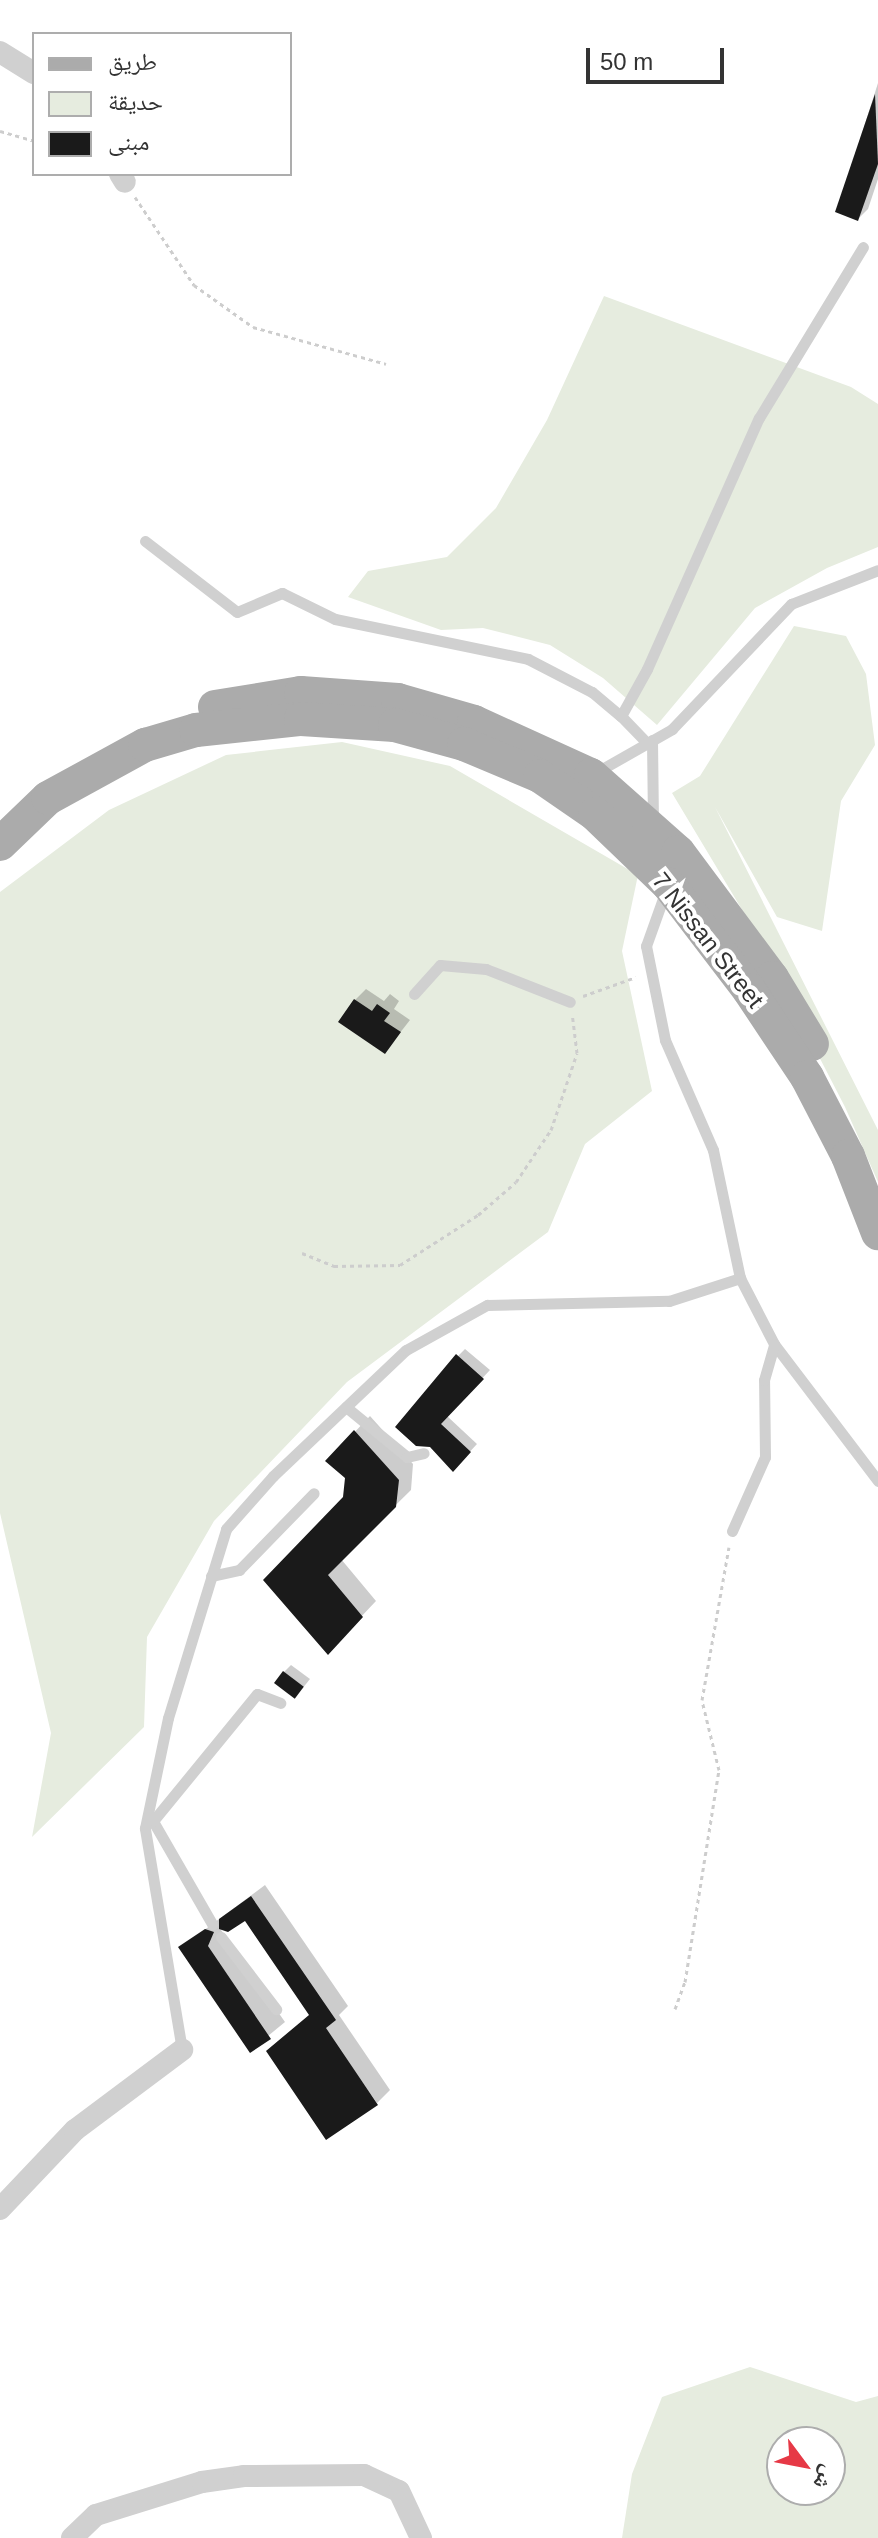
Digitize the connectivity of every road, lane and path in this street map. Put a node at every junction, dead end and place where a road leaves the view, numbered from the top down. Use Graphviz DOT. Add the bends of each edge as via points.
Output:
graph roads {
  1 [pos="0,52"];
  2 [pos="32,72"];
  3 [pos="0,131"];
  4 [pos="32,140"];
  5 [pos="122,178"];
  6 [pos="863,247"];
  7 [pos="386,364"];
  8 [pos="145,541"];
  9 [pos="878,570"];
  10 [pos="621,716"];
  11 [pos="649,742"];
  12 [pos="591,775"];
  13 [pos="0,815"];
  14 [pos="665,840"];
  15 [pos="0,844"];
  16 [pos="668,884"];
  17 [pos="651,972"];
  18 [pos="414,994"];
  19 [pos="570,1002"];
  20 [pos="878,1177"];
  21 [pos="878,1233"];
  22 [pos="302,1253"];
  23 [pos="740,1278"];
  24 [pos="774,1344"];
  25 [pos="346,1407"];
  26 [pos="424,1453"];
  27 [pos="878,1481"];
  28 [pos="314,1493"];
  29 [pos="732,1531"];
  30 [pos="211,1576"];
  31 [pos="280,1703"];
  32 [pos="151,1816"];
  33 [pos="212,1924"];
  34 [pos="221,1937"];
  35 [pos="276,2009"];
  36 [pos="675,2009"];
  37 [pos="182,2050"];
  38 [pos="0,2209"];
  39 [pos="72,2538"];
  40 [pos="421,2538"];
  1 -- 2 [label="street"];
  3 -- 4 [label="path"];
  5 -- 7 [label="path" via="194,285 253,327"];
  6 -- 10 [label="lane" via="759,418"];
  8 -- 10 [label="lane" via="237,612 282,593 335,619 528,659 592,692"];
  9 -- 11 [label="lane" via="791,604 672,729"];
  10 -- 11 [label="lane"];
  11 -- 12 [label="lane"];
  11 -- 14 [label="lane"];
  12 -- 13 [label="main road, 7 Nissan Street" via="459,717 398,700 301,693 192,710 137,726 36,781"];
  12 -- 14 [label="main road, 7 Nissan Street"];
  14 -- 16 [label="lane"];
  14 -- 20 [label="main road, 7 Nissan Street" via="772,978 825,1067"];
  15 -- 16 [label="main road, 7 Nissan Street" via="48,798 145,745 196,730 301,719 395,725 464,744 540,776 595,814"];
  16 -- 17 [label="lane" via="646,946"];
  16 -- 21 [label="main road, 7 Nissan Street" via="807,1077"];
  17 -- 19 [label="path"];
  17 -- 23 [label="lane" via="665,1040 713,1150"];
  18 -- 19 [label="lane" via="440,965 486,969"];
  19 -- 22 [label="path" via="577,1053 551,1130 516,1182 478,1215 400,1265 334,1266"];
  23 -- 24 [label="lane"];
  23 -- 25 [label="lane" via="669,1301 487,1305 406,1350"];
  24 -- 27 [label="lane"];
  24 -- 29 [label="lane" via="764,1380 765,1457"];
  25 -- 26 [label="lane" via="407,1457"];
  25 -- 30 [label="lane" via="226,1529"];
  28 -- 30 [label="lane" via="239,1570"];
  29 -- 36 [label="path" via="702,1700 719,1770 685,1982"];
  30 -- 32 [label="lane" via="168,1718"];
  31 -- 32 [label="lane" via="257,1694"];
  32 -- 33 [label="lane"];
  32 -- 37 [label="lane" via="145,1828"];
  34 -- 35 [label="lane"];
  37 -- 38 [label="street" via="75,2130"];
  39 -- 40 [label="street" via="96,2515 202,2482 244,2476 364,2475 399,2491"];
}
